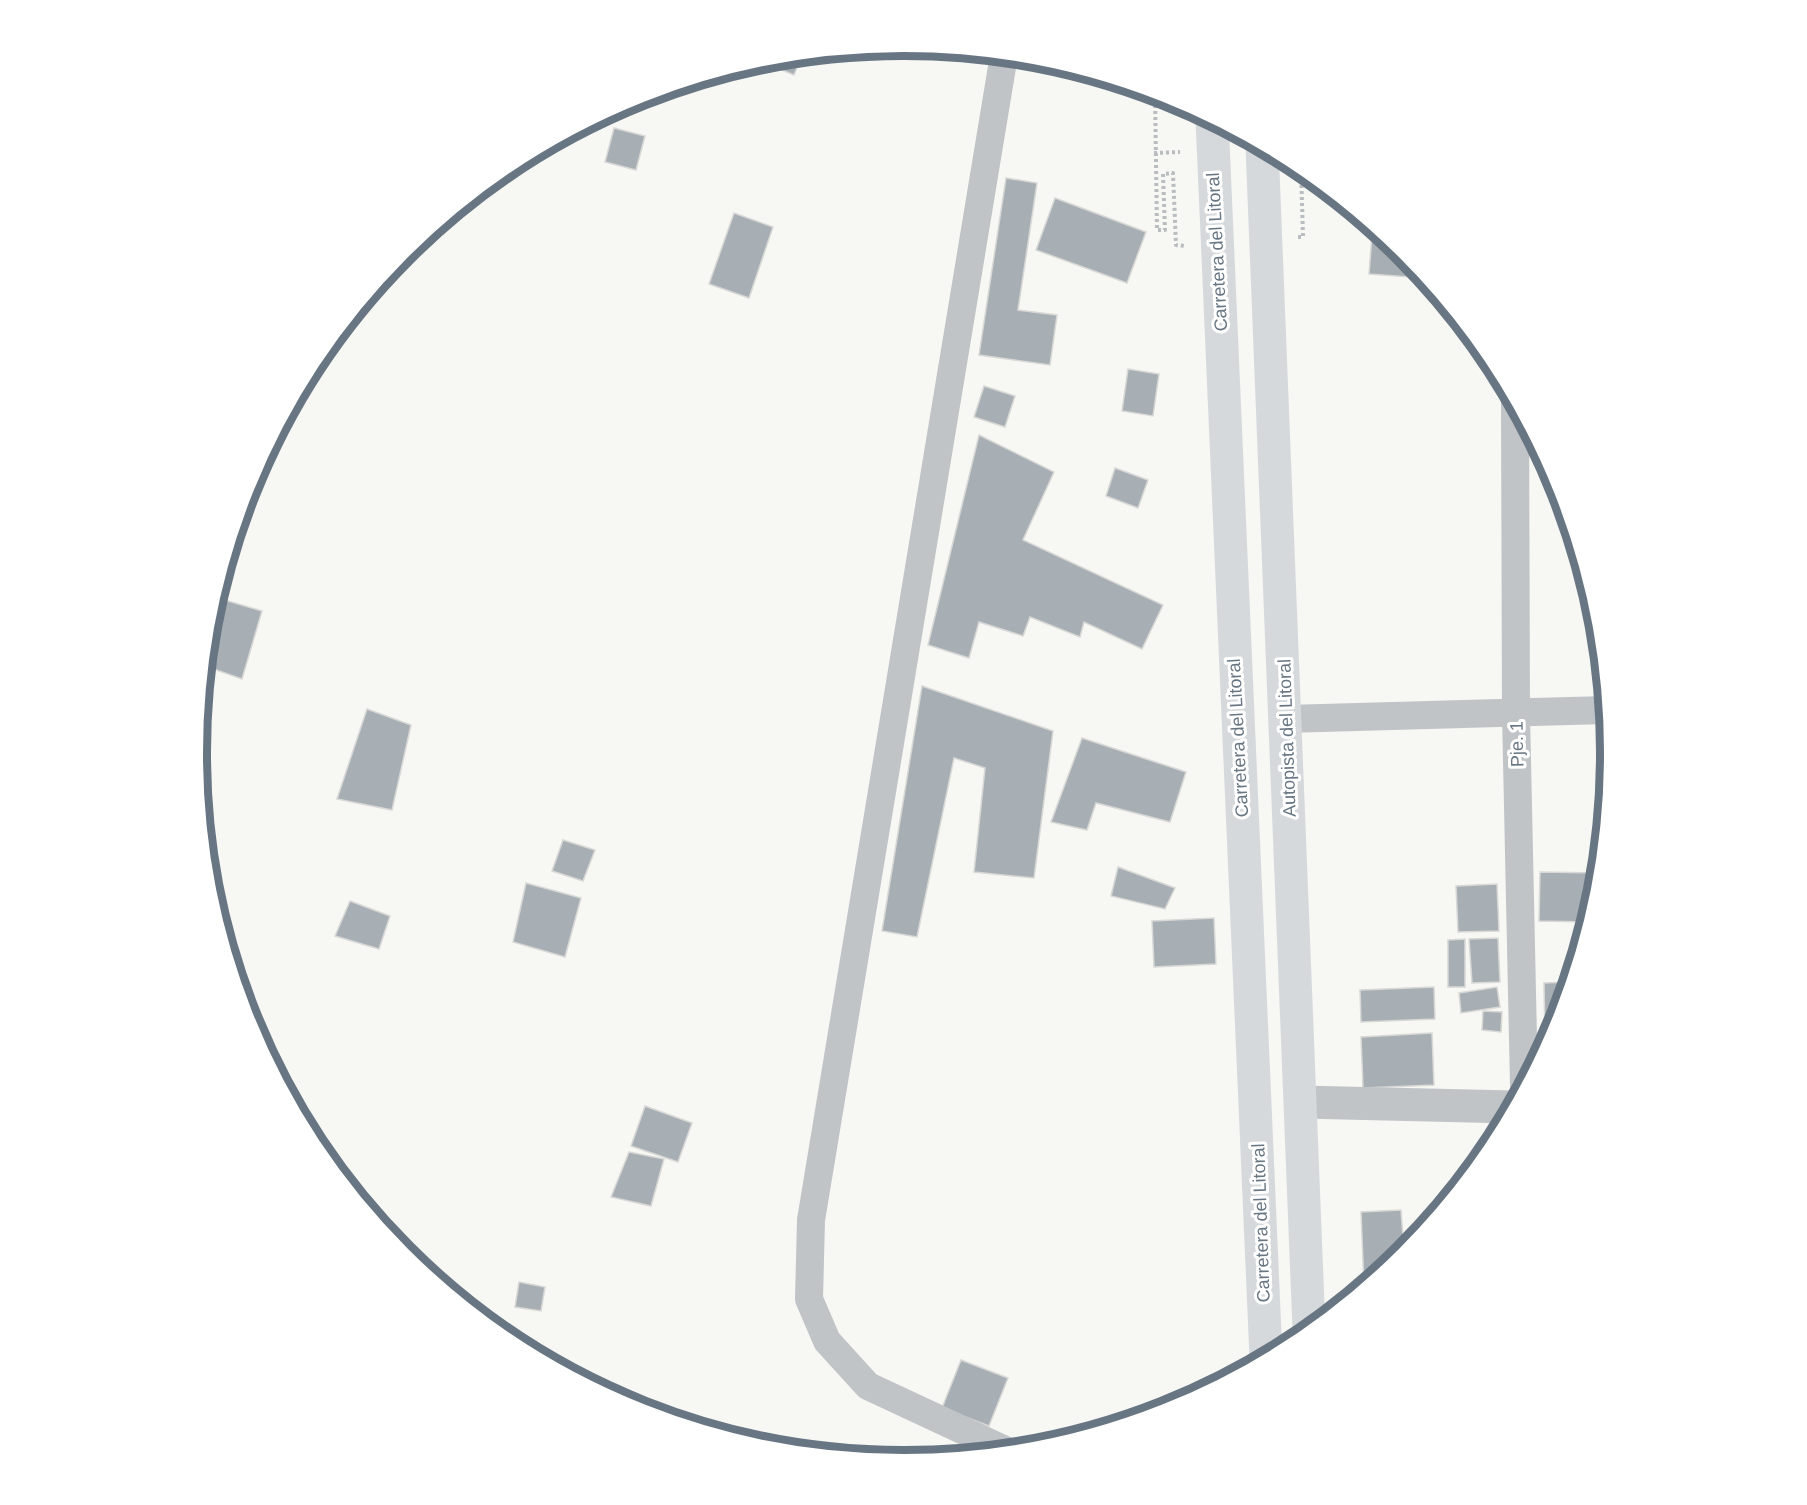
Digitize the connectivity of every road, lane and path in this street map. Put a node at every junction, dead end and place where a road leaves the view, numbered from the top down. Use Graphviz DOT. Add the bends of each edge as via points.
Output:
graph roads {
  1 [pos="1003,63"];
  2 [pos="1155,103"];
  3 [pos="1212,127"];
  4 [pos="1262,155"];
  5 [pos="1176,245"];
  6 [pos="1515,419"];
  7 [pos="1599,710"];
  8 [pos="1516,714"];
  9 [pos="1286,720"];
  10 [pos="1524,1071"];
  11 [pos="1301,1102"];
  12 [pos="1503,1107"];
  13 [pos="1309,1319"];
  14 [pos="1266,1348"];
  15 [pos="992,1444"];
  1 -- 15 [label="street" via="812,1220 809,1299 827,1341 868,1386"];
  2 -- 5 [label="path" via="1157,230 1165,230 1163,174 1173,173"];
  3 -- 14 [label="main road, Carretera del Litoral"];
  4 -- 9 [label="main road, Autopista del Litoral"];
  6 -- 8 [label="street, Pje. 1"];
  7 -- 8 [label="street"];
  8 -- 9 [label="street"];
  8 -- 10 [label="street, Pje. 1"];
  9 -- 11 [label="main road, Autopista del Litoral"];
  11 -- 12 [label="street"];
  11 -- 13 [label="main road, Autopista del Litoral"];
}
